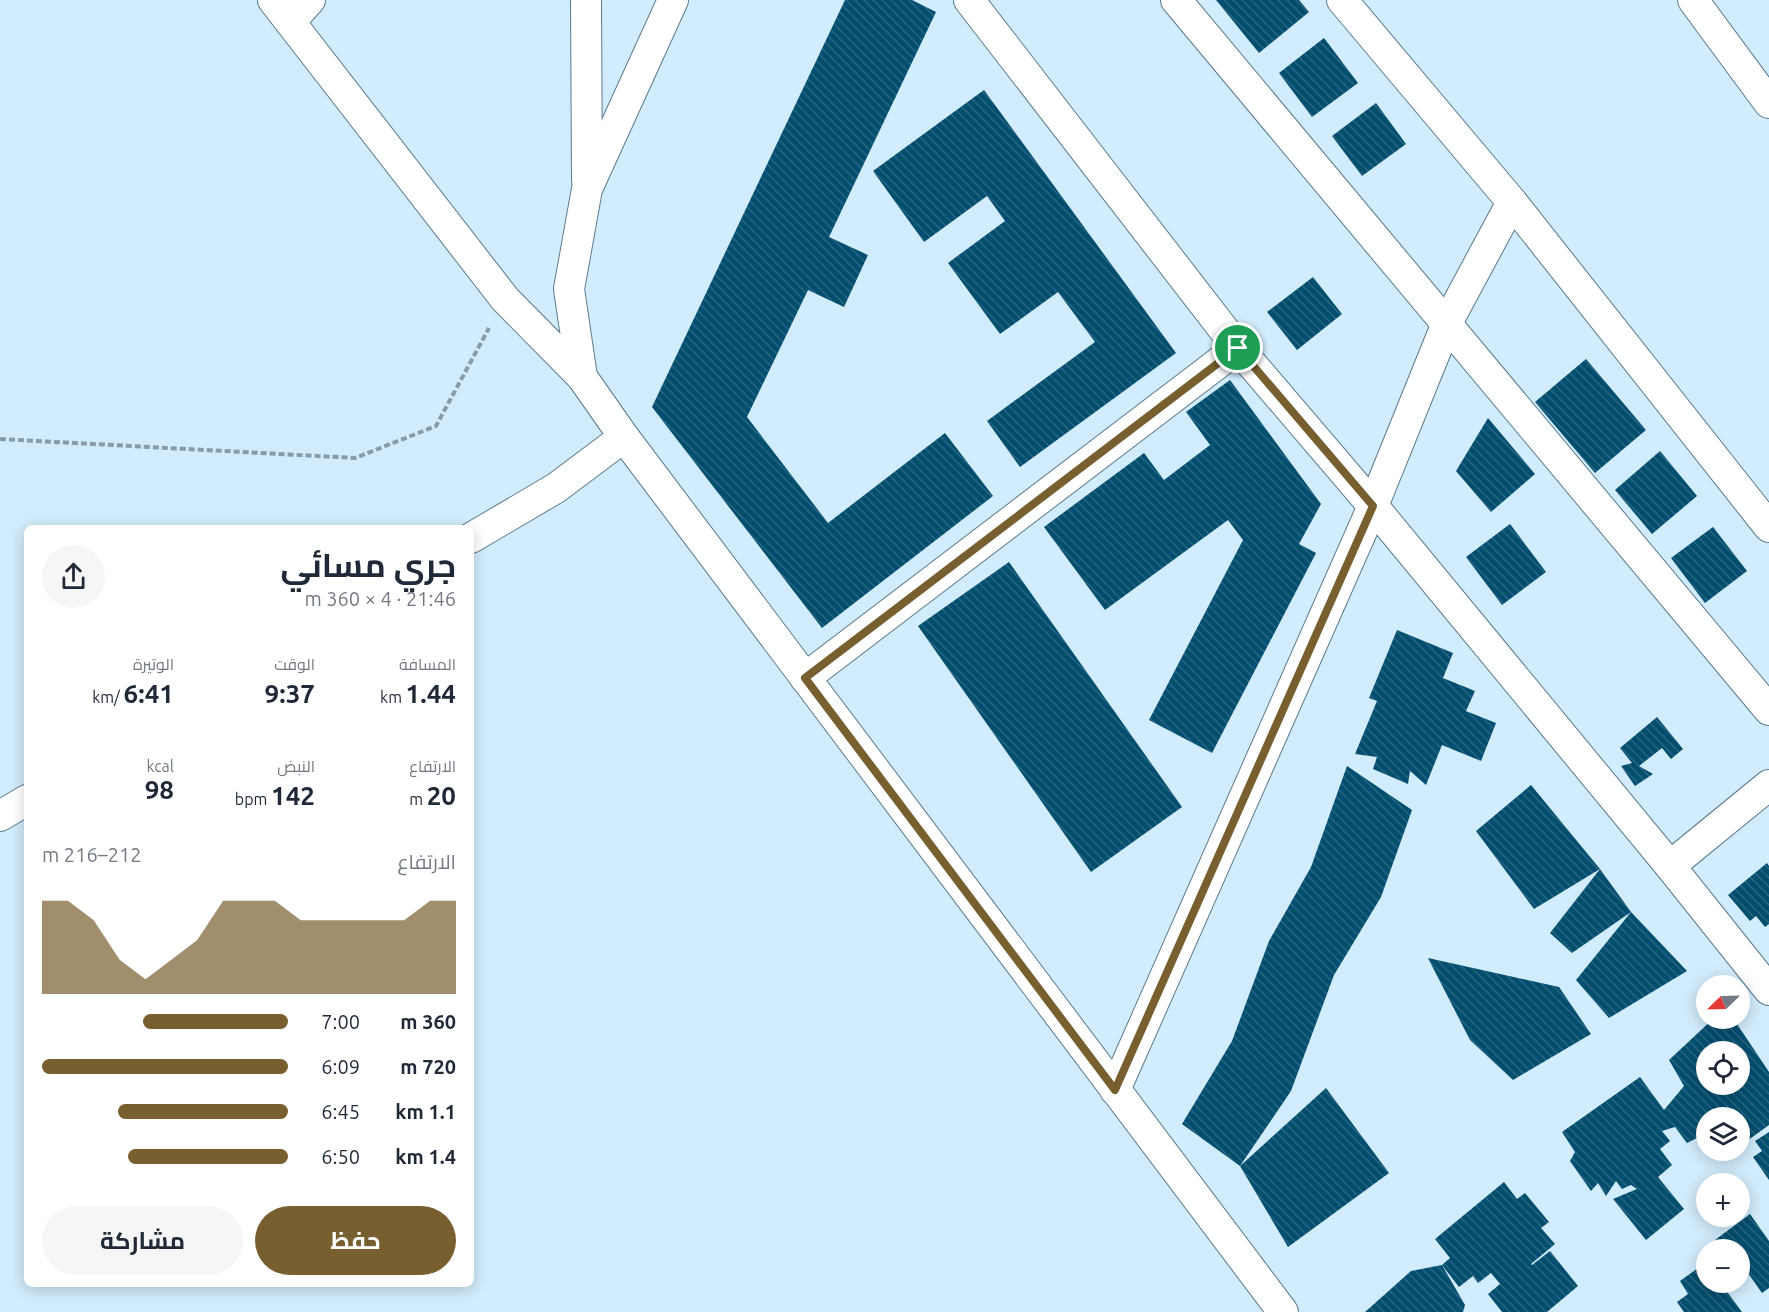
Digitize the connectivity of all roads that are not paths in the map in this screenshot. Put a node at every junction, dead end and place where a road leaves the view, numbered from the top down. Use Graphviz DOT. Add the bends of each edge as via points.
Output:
graph roads {
  1 [pos="310,0"];
  2 [pos="586,0"];
  3 [pos="674,0"];
  4 [pos="969,0"];
  5 [pos="1176,0"];
  6 [pos="1342,0"];
  7 [pos="1693,0"];
  8 [pos="281,11"];
  9 [pos="1767,94"];
  10 [pos="587,189"];
  11 [pos="1512,202"];
  12 [pos="1447,323"];
  13 [pos="1238,348"];
  14 [pos="582,377"];
  15 [pos="624,437"];
  16 [pos="1373,506"];
  17 [pos="1769,527"];
  18 [pos="474,536"];
  19 [pos="805,678"];
  20 [pos="1769,710"];
  21 [pos="1769,786"];
  22 [pos="24,802"];
  23 [pos="0,816"];
  24 [pos="1670,866"];
  25 [pos="1769,990"];
  26 [pos="1115,1090"];
  27 [pos="1283,1312"];
  1 -- 8 [label="street"];
  2 -- 10 [label="street"];
  3 -- 10 [label="street"];
  4 -- 13 [label="street"];
  5 -- 12 [label="street"];
  6 -- 11 [label="street"];
  7 -- 9 [label="street"];
  8 -- 14 [label="street" via="505,299"];
  10 -- 14 [label="street" via="569,289"];
  11 -- 12 [label="street"];
  11 -- 17 [label="street"];
  12 -- 16 [label="street"];
  12 -- 20 [label="street"];
  13 -- 16 [label="street"];
  13 -- 19 [label="street"];
  14 -- 15 [label="street"];
  15 -- 18 [label="street" via="556,488"];
  15 -- 19 [label="street"];
  16 -- 24 [label="street"];
  16 -- 26 [label="street"];
  19 -- 26 [label="street"];
  21 -- 24 [label="street"];
  22 -- 23 [label="street"];
  24 -- 25 [label="street"];
  26 -- 27 [label="street"];
}
